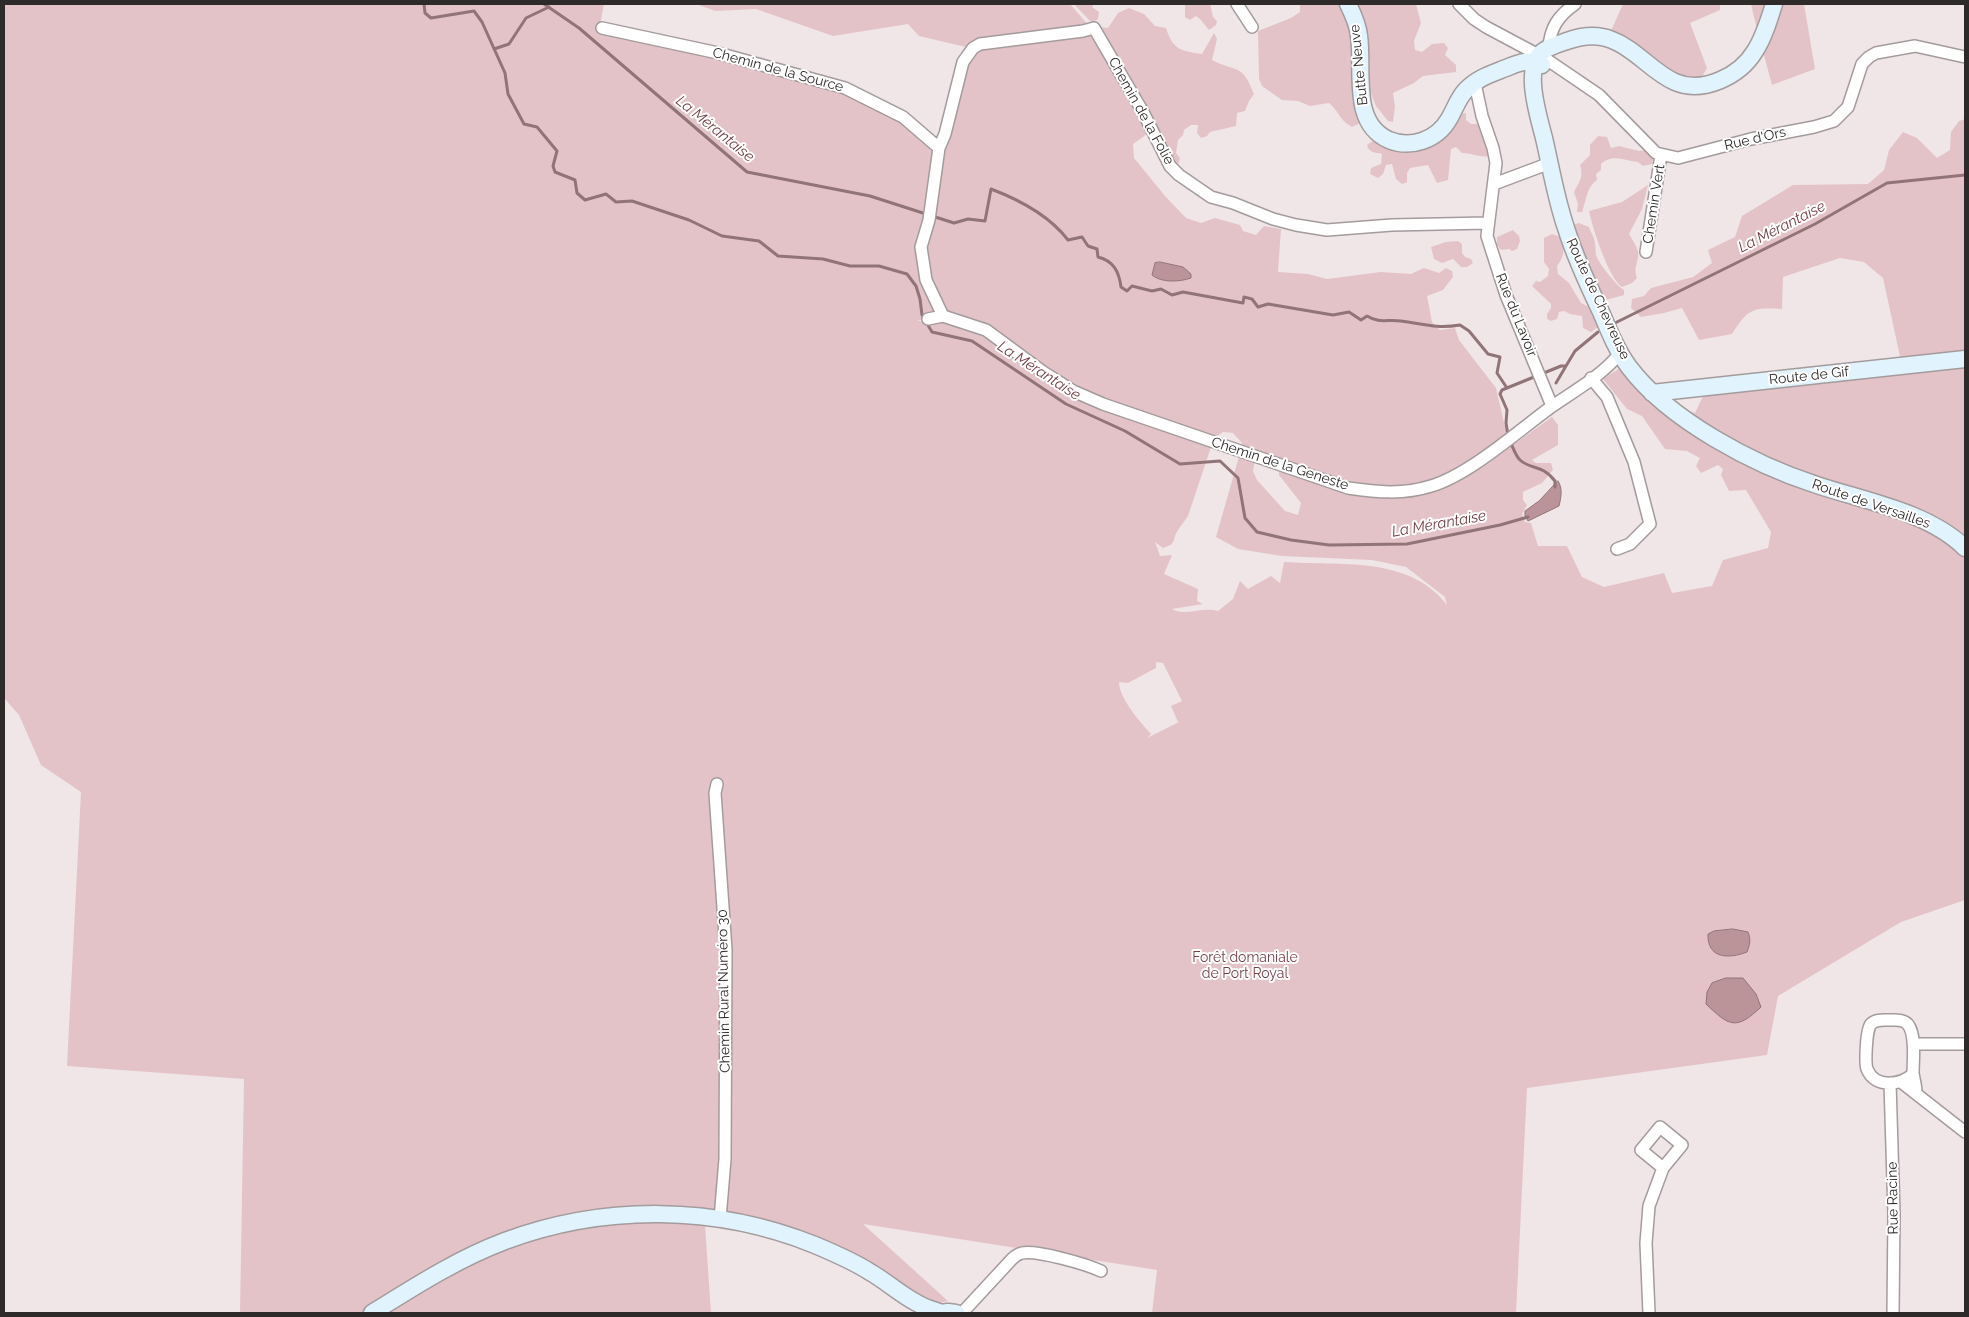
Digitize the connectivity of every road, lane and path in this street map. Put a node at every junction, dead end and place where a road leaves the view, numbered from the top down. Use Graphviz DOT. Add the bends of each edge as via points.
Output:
graph roads {
  1 [pos="1238,4"];
  2 [pos="1348,4"];
  3 [pos="1459,4"];
  4 [pos="1575,4"];
  5 [pos="1774,4"];
  6 [pos="1252,27"];
  7 [pos="602,28"];
  8 [pos="1541,56"];
  9 [pos="1965,57"];
  10 [pos="1477,80"];
  11 [pos="939,148"];
  12 [pos="1661,155"];
  13 [pos="1550,163"];
  14 [pos="1494,184"];
  15 [pos="1487,222"];
  16 [pos="1646,252"];
  17 [pos="943,316"];
  18 [pos="928,319"];
  19 [pos="1620,354"];
  20 [pos="1965,359"];
  21 [pos="1592,378"];
  22 [pos="1652,393"];
  23 [pos="1552,406"];
  24 [pos="1800,480"];
  25 [pos="1616,548"];
  26 [pos="1965,548"];
  27 [pos="717,784"];
  28 [pos="1914,1044"];
  29 [pos="1965,1044"];
  30 [pos="1913,1074"];
  31 [pos="1895,1083"];
  32 [pos="1916,1092"];
  33 [pos="1965,1132"];
  34 [pos="1663,1168"];
  35 [pos="720,1219"];
  36 [pos="1101,1270"];
  37 [pos="920,1308"];
  38 [pos="372,1313"];
  39 [pos="941,1313"];
  40 [pos="956,1313"];
  41 [pos="962,1313"];
  42 [pos="1650,1313"];
  43 [pos="1893,1313"];
  1 -- 6 [label="street"];
  2 -- 10 [label="main road, Butte Neuve" via="1359,34 1365,114 1374,130 1381,135 1410,144 1436,135 1448,121 1459,99"];
  3 -- 8 [label="street" via="1474,19"];
  4 -- 8 [label="street" via="1556,21"];
  5 -- 8 [label="main road" via="1754,52 1732,73 1705,85 1690,86 1676,82 1626,46 1608,38 1585,36"];
  7 -- 11 [label="street, Chemin de la Source" via="718,53 845,88 904,117"];
  8 -- 10 [label="main road, Butte Neuve"];
  8 -- 12 [label="street" via="1599,95 1647,145"];
  8 -- 13 [label="main road, Route de Chevreuse" via="1533,80"];
  9 -- 12 [label="street, Rue d'Ors" via="1915,46 1876,53 1862,64 1848,107 1834,121 1687,157"];
  10 -- 14 [label="street" via="1480,107 1496,163"];
  11 -- 15 [label="street, Chemin de la Folie" via="963,62 973,48 980,44 1094,28 1170,166 1211,197 1296,226 1327,230"];
  11 -- 17 [label="street" via="921,247 926,280"];
  12 -- 16 [label="street, Chemin Vert"];
  13 -- 14 [label="street"];
  13 -- 19 [label="main road, Route de Chevreuse" via="1576,258"];
  14 -- 15 [label="street"];
  15 -- 23 [label="street, Rue du Lavoir" via="1487,236 1503,286"];
  17 -- 18 [label="street, Chemin de la Geneste"];
  17 -- 23 [label="street, Chemin de la Geneste" via="986,330 1073,391 1348,488 1396,492 1432,486 1462,472"];
  19 -- 21 [label="street, Chemin de la Geneste"];
  19 -- 22 [label="main road, Route de Chevreuse"];
  20 -- 22 [label="main road, Route de Gif"];
  21 -- 23 [label="street, Chemin de la Geneste"];
  21 -- 25 [label="street" via="1607,397 1634,462 1650,524 1630,544"];
  22 -- 24 [label="main road, Route de Chevreuse" via="1730,447"];
  24 -- 26 [label="main road, Route de Versailles" via="1919,517 1942,529"];
  27 -- 35 [label="street, Chemin Rural Numéro 30" via="726,950 725,1159"];
  28 -- 29 [label="street"];
  28 -- 30 [label="street"];
  28 -- 31 [label="street" via="1906,1022 1879,1020 1867,1030 1867,1068 1882,1082"];
  30 -- 31 [label="street"];
  30 -- 32 [label="street"];
  31 -- 32 [label="street"];
  31 -- 43 [label="street, Rue Racine"];
  32 -- 33 [label="street"];
  34 -- 42 [label="street" via="1649,1206 1646,1243"];
  35 -- 37 [label="main road" via="778,1232 830,1251 867,1270"];
  35 -- 38 [label="main road" via="633,1214 592,1218 540,1230 454,1264"];
  36 -- 41 [label="street" via="1084,1263 1030,1252 1019,1254"];
  37 -- 39 [label="main road"];
  39 -- 40 [label="main road"];
}
